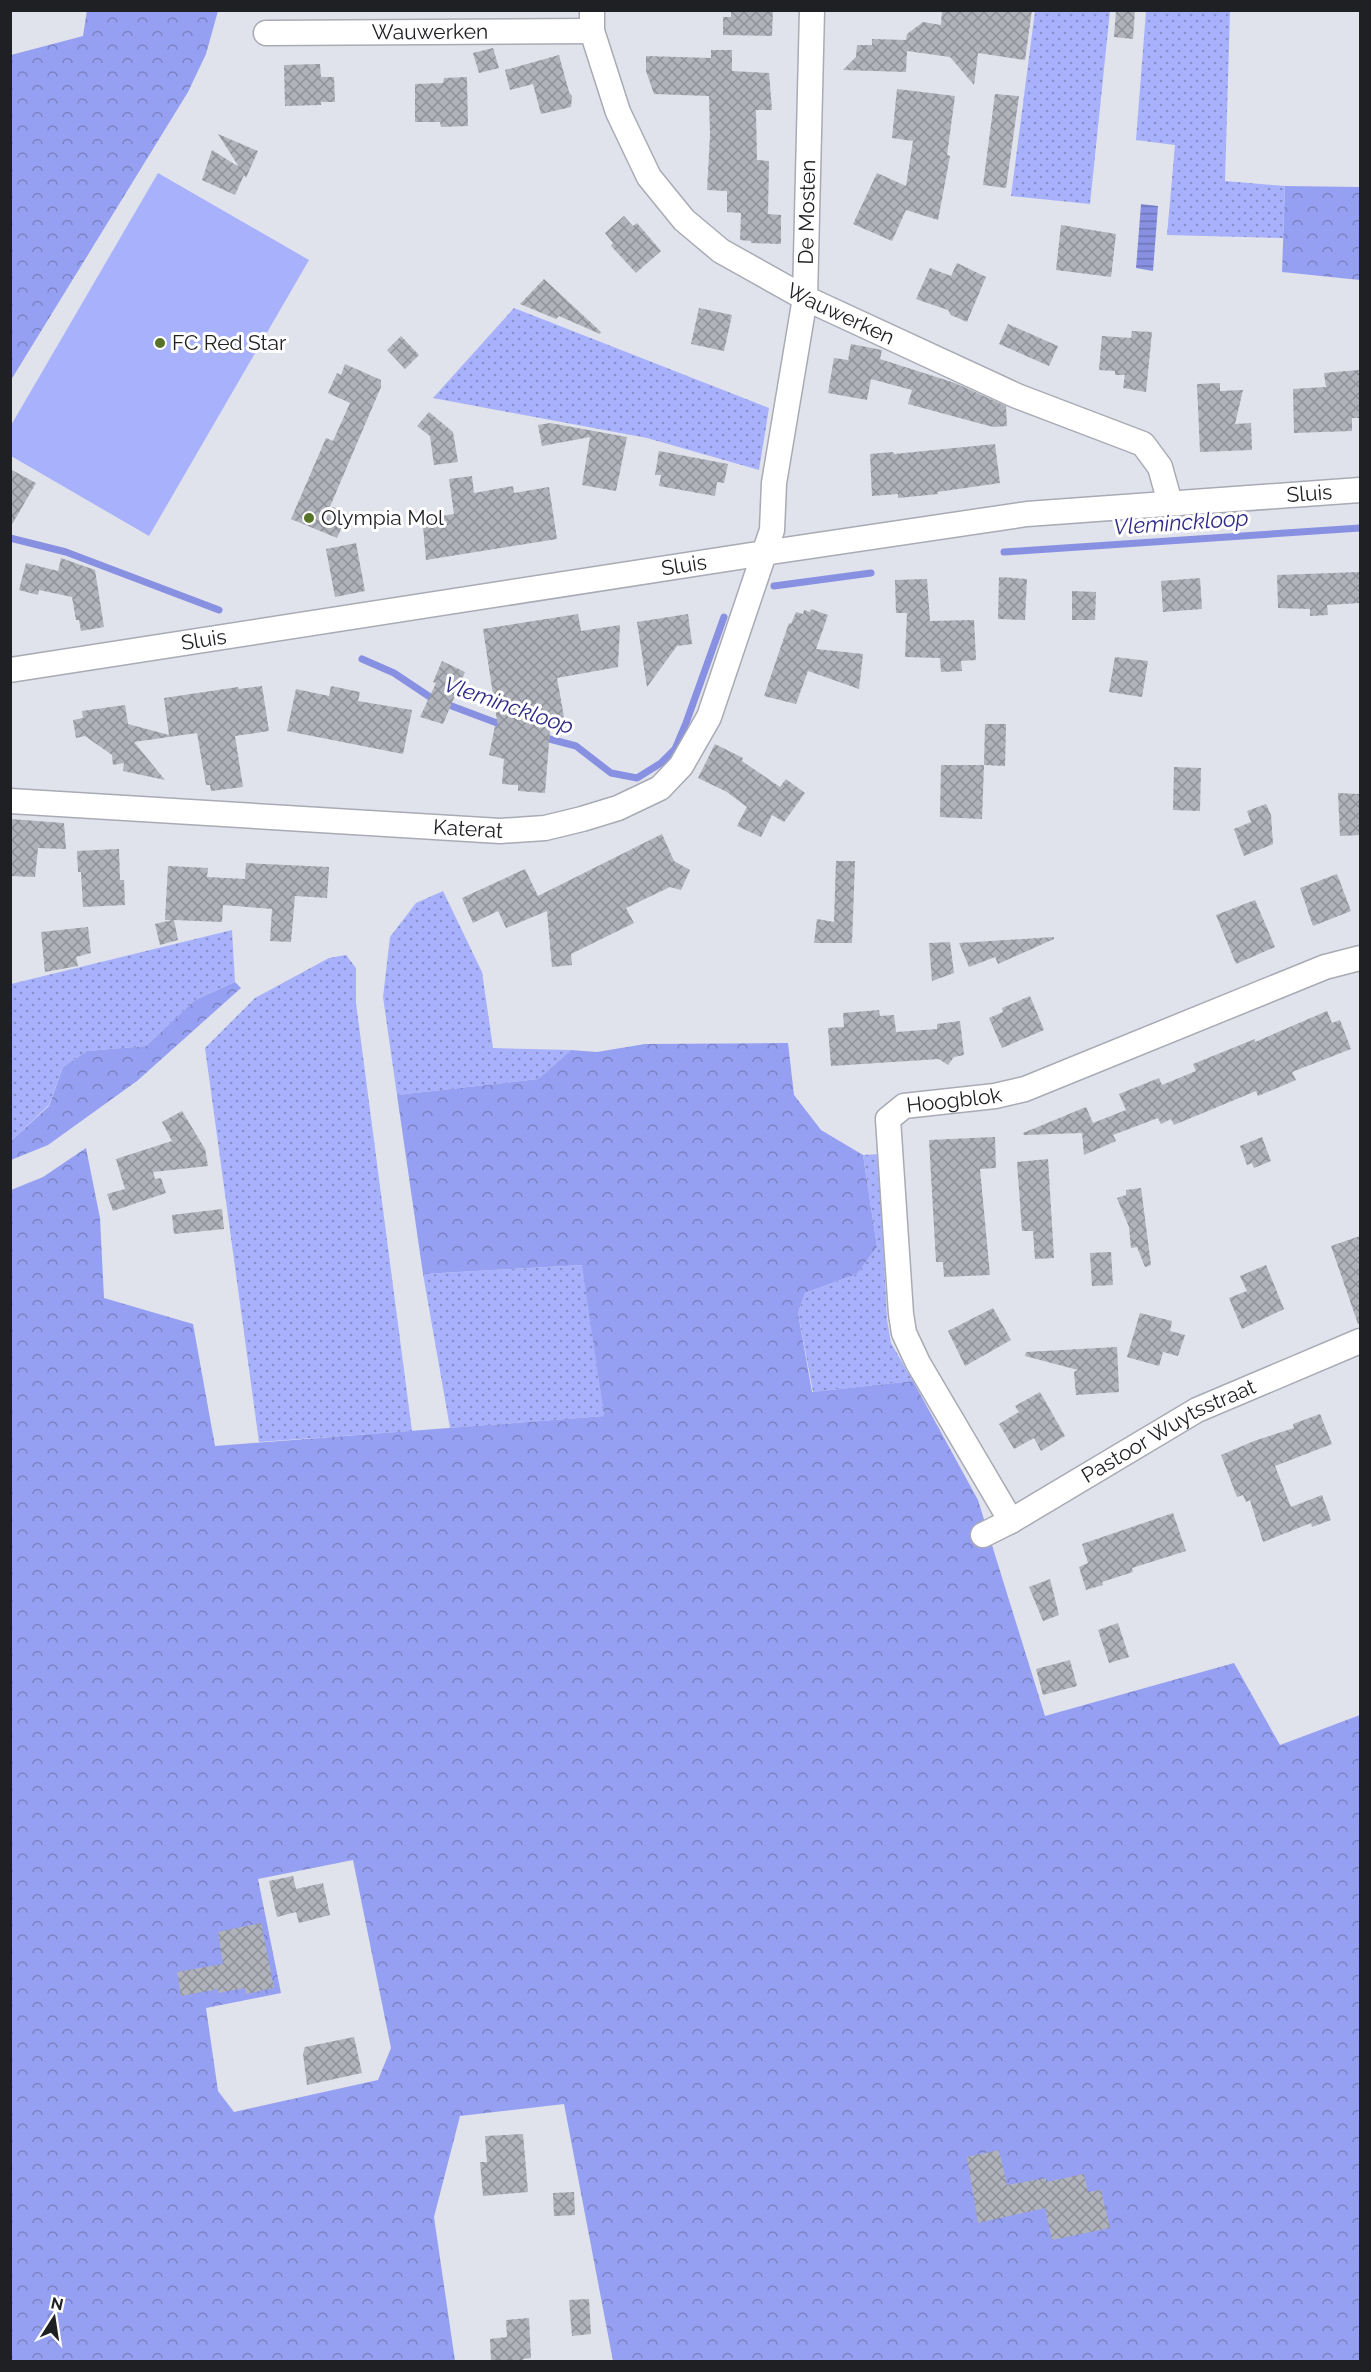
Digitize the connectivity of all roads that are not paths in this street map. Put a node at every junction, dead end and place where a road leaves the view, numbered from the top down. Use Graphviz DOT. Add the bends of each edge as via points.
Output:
graph roads {
  1 [pos="812,10"];
  2 [pos="592,21"];
  3 [pos="266,33"];
  4 [pos="805,298"];
  5 [pos="1360,490"];
  6 [pos="1170,503"];
  7 [pos="764,553"];
  8 [pos="10,670"];
  9 [pos="10,801"];
  10 [pos="1360,958"];
  11 [pos="1360,1341"];
  12 [pos="1011,1521"];
  13 [pos="983,1535"];
  1 -- 4 [label="street, De Mosten"];
  2 -- 3 [label="street, Wauwerken"];
  2 -- 4 [label="street, Wauwerken" via="618,112 650,177 663,194 684,220 721,252"];
  4 -- 6 [label="street, Wauwerken" via="1017,396 1143,444 1160,467"];
  4 -- 7 [label="street, De Mosten" via="774,483 772,530"];
  5 -- 6 [label="street, Sluis"];
  6 -- 7 [label="street, Sluis" via="1027,514"];
  7 -- 8 [label="street, Sluis"];
  7 -- 9 [label="street, Katerat" via="709,717 681,766 660,788 618,808 545,828 500,831"];
  10 -- 12 [label="street, Hoogblok" via="1325,967 1025,1089 904,1106 888,1119 904,1333"];
  11 -- 12 [label="street, Pastoor Wuytsstraat" via="1197,1410"];
  12 -- 13 [label="street, Pastoor Wuytsstraat"];
}
